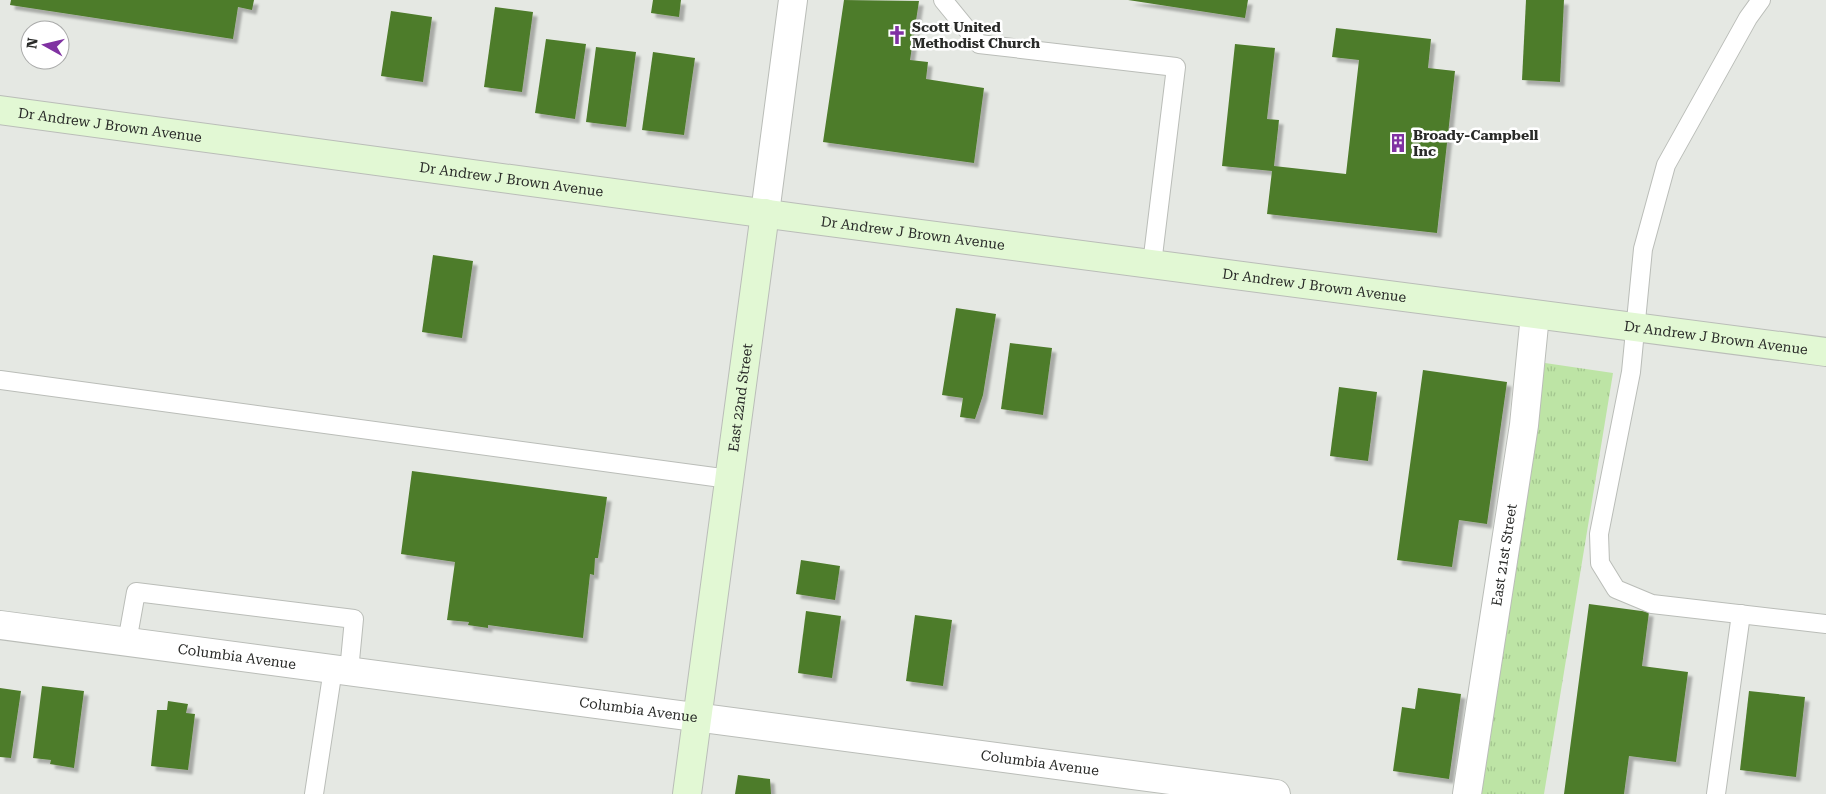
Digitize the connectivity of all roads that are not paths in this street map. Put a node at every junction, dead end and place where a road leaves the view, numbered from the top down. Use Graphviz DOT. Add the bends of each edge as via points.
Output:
graph roads {
  1 [pos="793,0"];
  2 [pos="943,0"];
  3 [pos="1761,0"];
  4 [pos="0,110"];
  5 [pos="765,213"];
  6 [pos="1152,264"];
  7 [pos="1535,315"];
  8 [pos="1636,327"];
  9 [pos="1826,352"];
  10 [pos="0,380"];
  11 [pos="729,479"];
  12 [pos="1741,614"];
  13 [pos="0,624"];
  14 [pos="1826,624"];
  15 [pos="128,642"];
  16 [pos="341,670"];
  17 [pos="698,718"];
  18 [pos="314,794"];
  19 [pos="687,794"];
  20 [pos="1276,794"];
  21 [pos="1467,794"];
  22 [pos="1716,794"];
  1 -- 5 [label="street, East 22nd Street"];
  2 -- 6 [label="lane" via="979,44 1176,67"];
  3 -- 8 [label="lane" via="1666,165 1643,249"];
  4 -- 5 [label="main road, Dr Andrew J Brown Avenue"];
  5 -- 6 [label="main road, Dr Andrew J Brown Avenue"];
  5 -- 11 [label="main road, East 22nd Street"];
  6 -- 7 [label="main road, Dr Andrew J Brown Avenue"];
  7 -- 8 [label="main road, Dr Andrew J Brown Avenue"];
  7 -- 21 [label="street, East 21st Street" via="1524,425"];
  8 -- 9 [label="main road, Dr Andrew J Brown Avenue"];
  8 -- 12 [label="lane" via="1631,372 1599,534 1600,563 1616,589 1652,604"];
  10 -- 11 [label="lane"];
  11 -- 17 [label="main road, East 22nd Street"];
  12 -- 14 [label="lane"];
  12 -- 22 [label="lane"];
  13 -- 15 [label="street, Columbia Avenue"];
  15 -- 16 [label="street, Columbia Avenue"];
  15 -- 16 [label="lane" via="136,592 354,619"];
  16 -- 17 [label="street, Columbia Avenue"];
  16 -- 18 [label="lane"];
  17 -- 19 [label="main road, East 22nd Street"];
  17 -- 20 [label="street, Columbia Avenue"];
}
